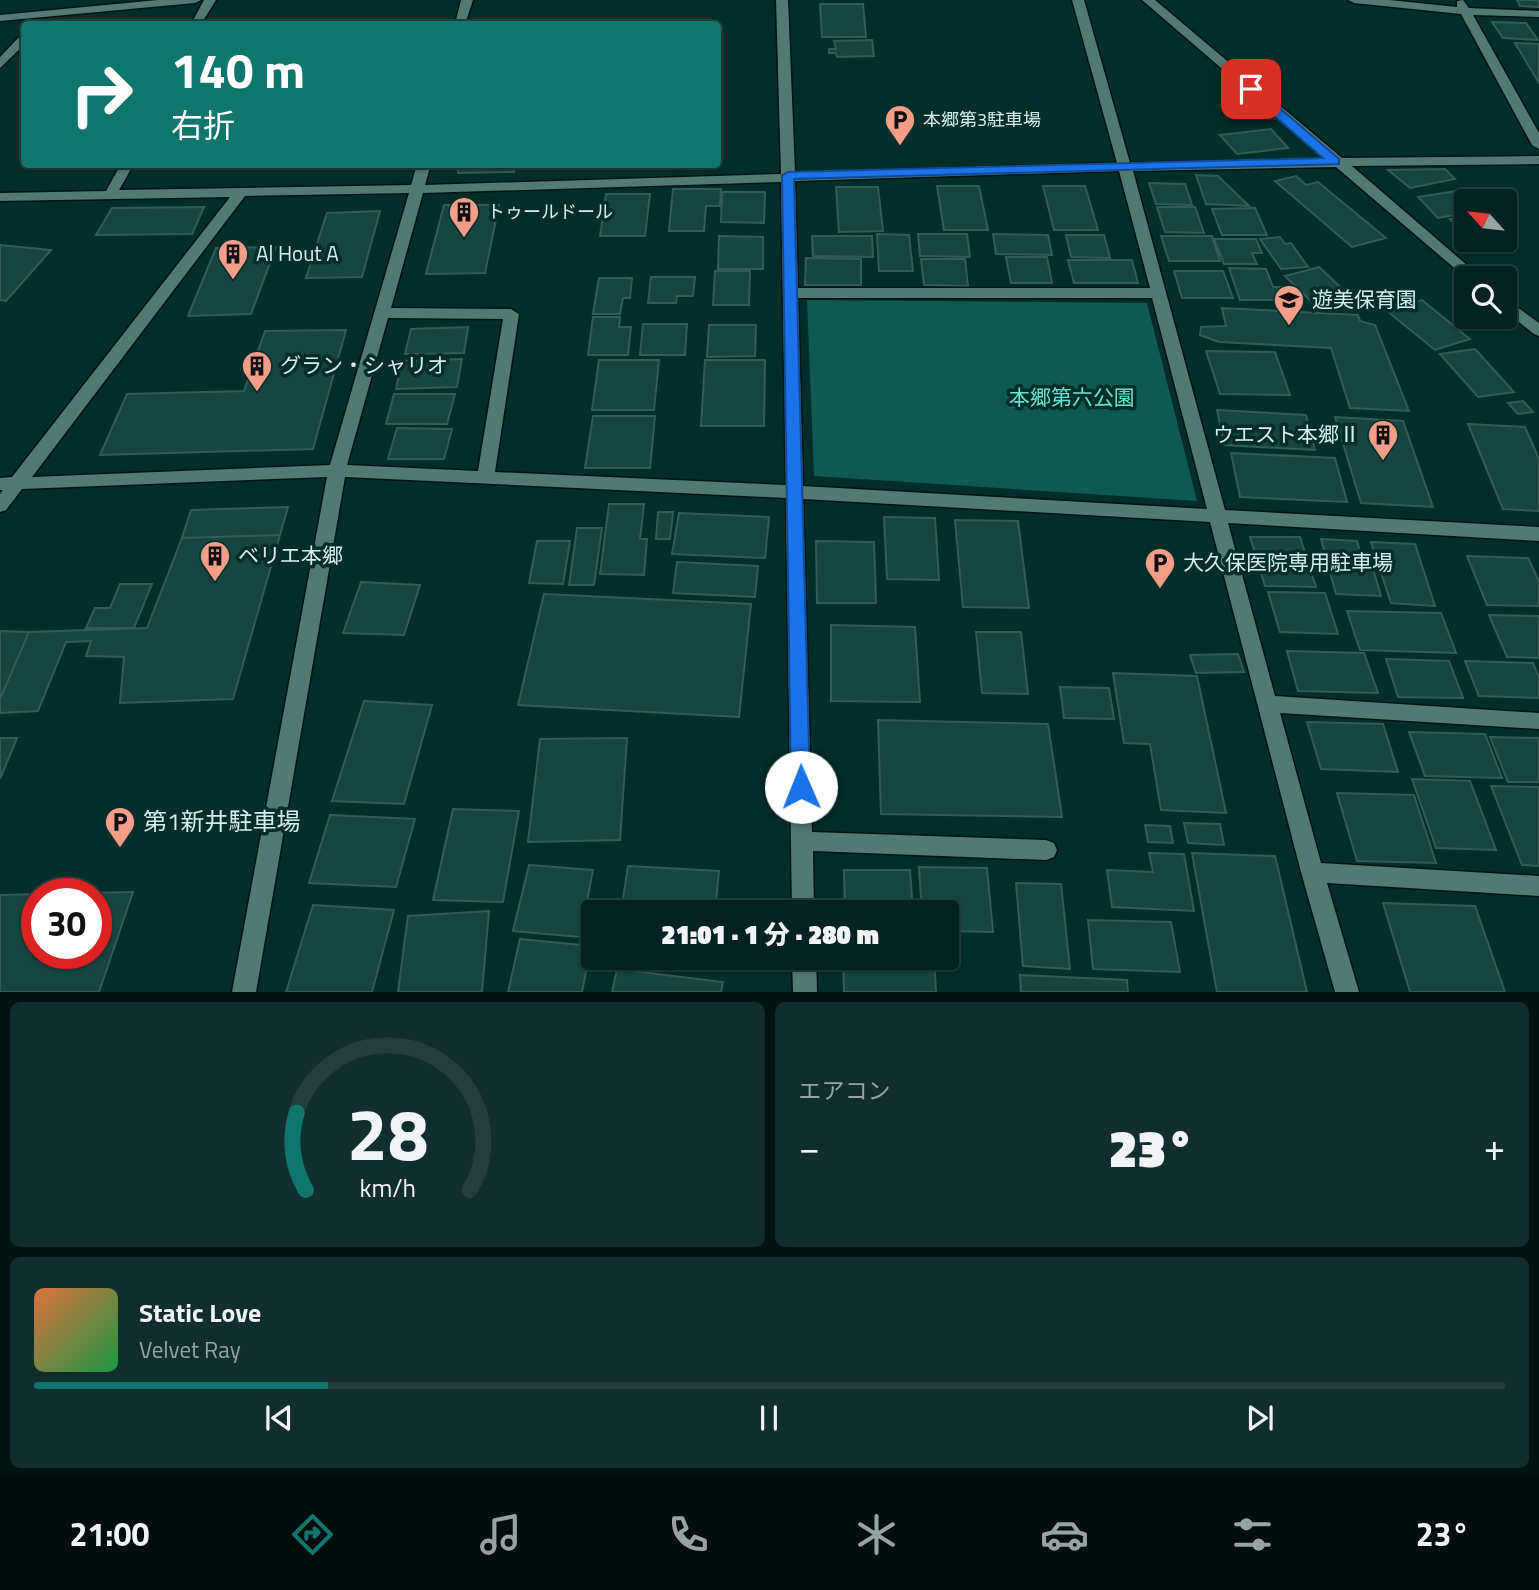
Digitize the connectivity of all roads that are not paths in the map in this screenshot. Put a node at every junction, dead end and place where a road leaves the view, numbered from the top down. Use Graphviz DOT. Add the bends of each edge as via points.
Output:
graph roads {
  1 [pos="63,0"];
  2 [pos="195,0"];
  3 [pos="209,0"];
  4 [pos="467,0"];
  5 [pos="782,0"];
  6 [pos="1078,0"];
  7 [pos="1148,0"];
  8 [pos="1354,0"];
  9 [pos="1462,6"];
  10 [pos="50,14"];
  11 [pos="1539,14"];
  12 [pos="0,18"];
  13 [pos="42,21"];
  14 [pos="198,21"];
  15 [pos="461,21"];
  16 [pos="21,43"];
  17 [pos="0,64"];
  18 [pos="1539,145"];
  19 [pos="1539,160"];
  20 [pos="1334,161"];
  21 [pos="1126,166"];
  22 [pos="126,168"];
  23 [pos="423,168"];
  24 [pos="788,175"];
  25 [pos="417,189"];
  26 [pos="242,191"];
  27 [pos="110,195"];
  28 [pos="0,197"];
  29 [pos="1461,266"];
  30 [pos="790,293"];
  31 [pos="1160,293"];
  32 [pos="382,313"];
  33 [pos="1517,313"];
  34 [pos="1539,331"];
  35 [pos="337,471"];
  36 [pos="486,478"];
  37 [pos="9,484"];
  38 [pos="795,492"];
  39 [pos="0,506"];
  40 [pos="1218,517"];
  41 [pos="1539,534"];
  42 [pos="1267,704"];
  43 [pos="1539,721"];
  44 [pos="802,841"];
  45 [pos="1046,850"];
  46 [pos="1312,872"];
  47 [pos="1539,887"];
  48 [pos="803,900"];
  49 [pos="804,970"];
  50 [pos="244,992"];
  51 [pos="804,992"];
  52 [pos="1347,992"];
  1 -- 10 [label="street"];
  2 -- 10 [label="street"];
  3 -- 14 [label="street"];
  4 -- 15 [label="street"];
  5 -- 24 [label="street"];
  6 -- 21 [label="street"];
  7 -- 20 [label="street"];
  8 -- 9 [label="street"];
  9 -- 11 [label="street"];
  9 -- 18 [label="street"];
  10 -- 12 [label="street"];
  10 -- 13 [label="street"];
  16 -- 17 [label="street"];
  19 -- 20 [label="street"];
  20 -- 21 [label="street"];
  20 -- 29 [label="street"];
  21 -- 24 [label="street"];
  21 -- 31 [label="street"];
  22 -- 27 [label="street"];
  23 -- 25 [label="street"];
  24 -- 25 [label="street"];
  24 -- 30 [label="street"];
  25 -- 26 [label="street"];
  25 -- 32 [label="street"];
  26 -- 27 [label="street"];
  26 -- 37 [label="street"];
  27 -- 28 [label="street"];
  30 -- 31 [label="street"];
  30 -- 38 [label="street"];
  31 -- 40 [label="street"];
  32 -- 35 [label="street"];
  32 -- 36 [label="street" via="511,314"];
  33 -- 34 [label="street"];
  35 -- 36 [label="street"];
  35 -- 37 [label="street"];
  35 -- 50 [label="street"];
  36 -- 38 [label="street"];
  37 -- 39 [label="street"];
  38 -- 40 [label="street"];
  38 -- 44 [label="street"];
  40 -- 41 [label="street"];
  40 -- 42 [label="street"];
  42 -- 43 [label="street"];
  42 -- 46 [label="street"];
  44 -- 45 [label="street"];
  44 -- 48 [label="street"];
  46 -- 47 [label="street"];
  46 -- 52 [label="street"];
  49 -- 51 [label="street"];
}
